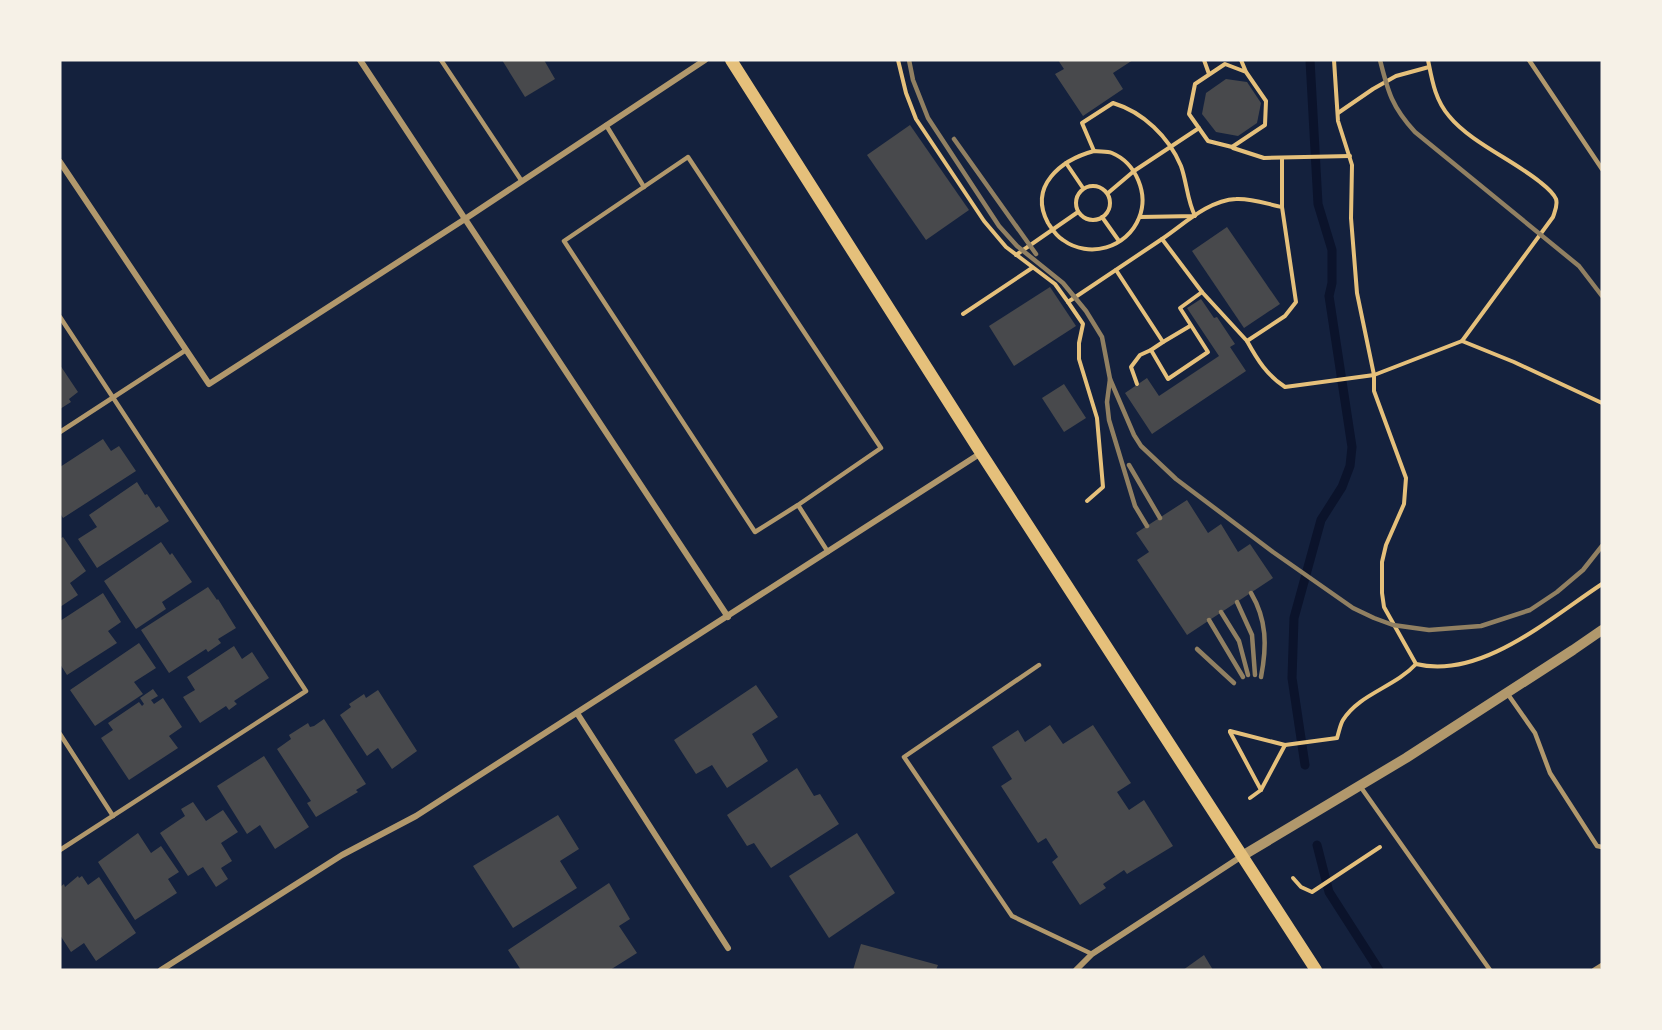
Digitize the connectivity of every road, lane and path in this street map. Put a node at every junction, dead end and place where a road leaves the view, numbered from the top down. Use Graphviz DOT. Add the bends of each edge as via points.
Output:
graph roads {
  1 [pos="360,60"];
  2 [pos="441,60"];
  3 [pos="705,60"];
  4 [pos="731,60"];
  5 [pos="898,60"];
  6 [pos="1204,60"];
  7 [pos="1241,60"];
  8 [pos="1334,60"];
  9 [pos="1428,60"];
  10 [pos="1528,60"];
  11 [pos="1430,66"];
  12 [pos="1246,72"];
  13 [pos="1209,74"];
  14 [pos="1338,114"];
  15 [pos="606,125"];
  16 [pos="1199,128"];
  17 [pos="1170,147"];
  18 [pos="1232,147"];
  19 [pos="1094,151"];
  20 [pos="1350,156"];
  21 [pos="1282,159"];
  22 [pos="60,162"];
  23 [pos="1066,163"];
  24 [pos="1602,169"];
  25 [pos="1134,171"];
  26 [pos="521,180"];
  27 [pos="644,187"];
  28 [pos="1083,188"];
  29 [pos="1107,193"];
  30 [pos="1282,207"];
  31 [pos="1078,212"];
  32 [pos="1195,216"];
  33 [pos="1102,217"];
  34 [pos="1140,217"];
  35 [pos="465,219"];
  36 [pos="1053,231"];
  37 [pos="1162,239"];
  38 [pos="1119,241"];
  39 [pos="1016,255"];
  40 [pos="1032,268"];
  41 [pos="1116,270"];
  42 [pos="1202,292"];
  43 [pos="1068,302"];
  44 [pos="963,314"];
  45 [pos="60,317"];
  46 [pos="1190,326"];
  47 [pos="1247,341"];
  48 [pos="1462,341"];
  49 [pos="1163,342"];
  50 [pos="186,350"];
  51 [pos="1151,350"];
  52 [pos="1374,375"];
  53 [pos="1137,384"];
  54 [pos="113,398"];
  55 [pos="1602,403"];
  56 [pos="60,432"];
  57 [pos="981,453"];
  58 [pos="1087,501"];
  59 [pos="798,505"];
  60 [pos="828,552"];
  61 [pos="1602,584"];
  62 [pos="728,617"];
  63 [pos="1602,630"];
  64 [pos="1416,664"];
  65 [pos="1039,665"];
  66 [pos="1507,693"];
  67 [pos="577,713"];
  68 [pos="60,734"];
  69 [pos="1285,745"];
  70 [pos="1360,785"];
  71 [pos="1261,789"];
  72 [pos="1250,798"];
  73 [pos="114,816"];
  74 [pos="1396,837"];
  75 [pos="1602,848"];
  76 [pos="60,850"];
  77 [pos="1242,856"];
  78 [pos="1293,878"];
  79 [pos="728,948"];
  80 [pos="1092,954"];
  81 [pos="1602,965"];
  82 [pos="161,970"];
  83 [pos="1076,970"];
  84 [pos="1316,970"];
  85 [pos="1490,970"];
  86 [pos="1594,970"];
  1 -- 35 [label="street"];
  2 -- 26 [label="lane"];
  3 -- 15 [label="street"];
  4 -- 57 [label="main road"];
  5 -- 39 [label="path" via="916,119 994,235"];
  6 -- 13 [label="path"];
  7 -- 12 [label="path"];
  8 -- 14 [label="path"];
  9 -- 11 [label="path"];
  10 -- 24 [label="lane"];
  11 -- 14 [label="path" via="1396,76"];
  11 -- 48 [label="path" via="1440,104 1450,118 1529,173 1556,198 1553,217"];
  12 -- 13 [label="path" via="1225,64"];
  12 -- 18 [label="path" via="1266,101 1265,125"];
  13 -- 16 [label="path" via="1195,84 1190,114"];
  14 -- 20 [label="path"];
  15 -- 26 [label="street"];
  15 -- 27 [label="lane"];
  16 -- 17 [label="path"];
  16 -- 18 [label="path" via="1208,141"];
  17 -- 19 [label="path" via="1147,122 1113,104 1082,123"];
  17 -- 25 [label="path"];
  17 -- 32 [label="path" via="1181,166"];
  18 -- 21 [label="path" via="1264,158"];
  19 -- 23 [label="path"];
  19 -- 25 [label="path" via="1110,152"];
  20 -- 21 [label="path"];
  20 -- 52 [label="path" via="1357,292"];
  21 -- 30 [label="path"];
  22 -- 50 [label="street"];
  23 -- 28 [label="path"];
  23 -- 36 [label="path" via="1054,172 1041,197 1043,213"];
  25 -- 29 [label="path"];
  25 -- 34 [label="path" via="1141,186"];
  26 -- 35 [label="street"];
  27 -- 59 [label="lane" via="564,241 755,532"];
  27 -- 59 [label="lane" via="688,157 881,448"];
  28 -- 29 [label="path" via="1092,185"];
  28 -- 31 [label="path" via="1077,195"];
  29 -- 33 [label="path" via="1109,210"];
  30 -- 32 [label="path" via="1238,199 1218,203"];
  30 -- 47 [label="path" via="1296,302 1285,316"];
  31 -- 33 [label="path" via="1094,220"];
  31 -- 36 [label="path"];
  32 -- 34 [label="path"];
  32 -- 37 [label="path"];
  33 -- 38 [label="path"];
  34 -- 38 [label="path" via="1132,231"];
  35 -- 50 [label="street" via="209,384"];
  35 -- 62 [label="street"];
  36 -- 38 [label="path" via="1074,247 1090,250 1106,249"];
  36 -- 39 [label="path"];
  37 -- 41 [label="path"];
  37 -- 42 [label="path"];
  39 -- 40 [label="path"];
  40 -- 43 [label="path" via="1055,284"];
  40 -- 44 [label="path"];
  41 -- 43 [label="path"];
  41 -- 49 [label="path"];
  42 -- 46 [label="path" via="1180,308"];
  42 -- 47 [label="path"];
  43 -- 58 [label="path" via="1083,324 1079,360 1097,418 1102,459 1103,487"];
  45 -- 54 [label="lane"];
  46 -- 49 [label="path"];
  46 -- 51 [label="path" via="1208,352 1168,379"];
  47 -- 52 [label="path" via="1260,365 1285,387"];
  48 -- 52 [label="path"];
  48 -- 55 [label="path"];
  49 -- 51 [label="path"];
  50 -- 54 [label="lane"];
  51 -- 53 [label="path" via="1140,355 1131,367"];
  52 -- 64 [label="path" via="1376,399 1406,478 1404,504 1382,562 1384,607"];
  54 -- 56 [label="lane"];
  54 -- 73 [label="lane" via="306,691"];
  57 -- 60 [label="street"];
  57 -- 77 [label="main road"];
  59 -- 60 [label="lane"];
  60 -- 62 [label="street"];
  61 -- 64 [label="path" via="1492,655 1464,665"];
  62 -- 67 [label="street"];
  63 -- 66 [label="street"];
  64 -- 69 [label="path" via="1355,707 1342,720 1337,738"];
  65 -- 80 [label="lane" via="904,757 1012,916"];
  66 -- 70 [label="street"];
  66 -- 75 [label="lane" via="1535,733 1550,773"];
  67 -- 79 [label="street"];
  67 -- 82 [label="street" via="416,816 342,855"];
  68 -- 73 [label="lane"];
  69 -- 71 [label="path"];
  69 -- 71 [label="path" via="1230,731"];
  70 -- 74 [label="lane"];
  70 -- 77 [label="street"];
  71 -- 72 [label="path"];
  73 -- 76 [label="lane"];
  74 -- 78 [label="path" via="1312,892"];
  74 -- 85 [label="lane"];
  77 -- 80 [label="street"];
  77 -- 84 [label="main road"];
  80 -- 83 [label="street"];
  81 -- 86 [label="lane"];
}
